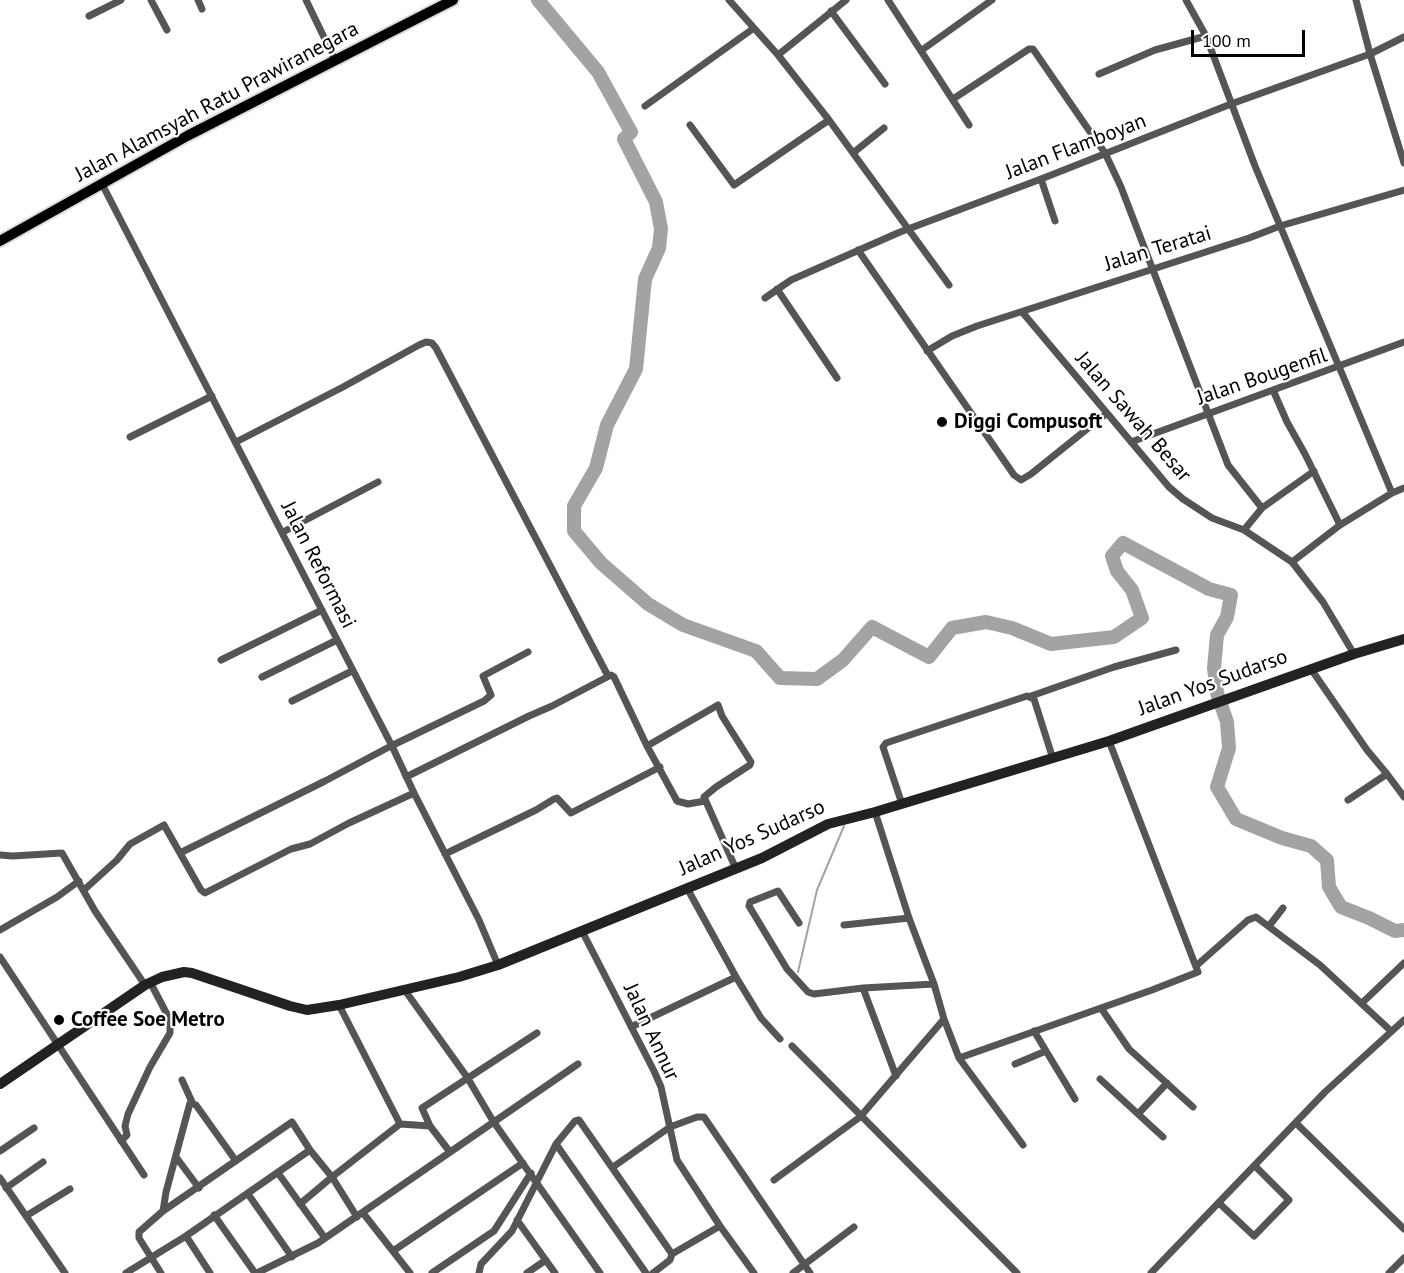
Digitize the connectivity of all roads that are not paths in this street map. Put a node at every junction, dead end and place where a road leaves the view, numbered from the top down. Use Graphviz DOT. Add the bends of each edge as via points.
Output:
graph roads {
  1 [pos="121,0"];
  2 [pos="152,0"];
  3 [pos="198,0"];
  4 [pos="306,0"];
  5 [pos="453,0"];
  6 [pos="729,0"];
  7 [pos="846,0"];
  8 [pos="888,0"];
  9 [pos="992,0"];
  10 [pos="1186,0"];
  11 [pos="1356,0"];
  12 [pos="202,9"];
  13 [pos="831,11"];
  14 [pos="89,16"];
  15 [pos="754,28"];
  16 [pos="167,30"];
  17 [pos="1206,36"];
  18 [pos="1404,37"];
  19 [pos="922,50"];
  20 [pos="1370,54"];
  21 [pos="778,55"];
  22 [pos="335,60"];
  23 [pos="1099,74"];
  24 [pos="885,84"];
  25 [pos="953,99"];
  26 [pos="1231,104"];
  27 [pos="645,106"];
  28 [pos="829,120"];
  29 [pos="690,125"];
  30 [pos="969,125"];
  31 [pos="885,128"];
  32 [pos="853,153"];
  33 [pos="1105,153"];
  34 [pos="1404,163"];
  35 [pos="1041,179"];
  36 [pos="102,184"];
  37 [pos="1404,190"];
  38 [pos="1055,220"];
  39 [pos="1280,226"];
  40 [pos="909,230"];
  41 [pos="0,241"];
  42 [pos="858,250"];
  43 [pos="1152,268"];
  44 [pos="949,285"];
  45 [pos="777,289"];
  46 [pos="765,298"];
  47 [pos="1023,313"];
  48 [pos="1404,342"];
  49 [pos="927,351"];
  50 [pos="1341,367"];
  51 [pos="837,378"];
  52 [pos="1273,390"];
  53 [pos="212,396"];
  54 [pos="1107,413"];
  55 [pos="1207,413"];
  56 [pos="130,437"];
  57 [pos="236,442"];
  58 [pos="1131,442"];
  59 [pos="1314,471"];
  60 [pos="378,482"];
  61 [pos="1404,488"];
  62 [pos="1392,493"];
  63 [pos="1262,508"];
  64 [pos="1340,525"];
  65 [pos="1244,530"];
  66 [pos="282,532"];
  67 [pos="1292,562"];
  68 [pos="322,610"];
  69 [pos="1404,639"];
  70 [pos="337,640"];
  71 [pos="1176,650"];
  72 [pos="528,652"];
  73 [pos="1354,654"];
  74 [pos="221,660"];
  75 [pos="1311,669"];
  76 [pos="352,671"];
  77 [pos="608,676"];
  78 [pos="262,677"];
  79 [pos="1030,696"];
  80 [pos="292,700"];
  81 [pos="1109,741"];
  82 [pos="392,746"];
  83 [pos="647,746"];
  84 [pos="1053,759"];
  85 [pos="660,767"];
  86 [pos="1387,774"];
  87 [pos="406,777"];
  88 [pos="414,793"];
  89 [pos="1404,797"];
  90 [pos="1348,800"];
  91 [pos="705,801"];
  92 [pos="902,804"];
  93 [pos="875,812"];
  94 [pos="180,853"];
  95 [pos="445,854"];
  96 [pos="0,855"];
  97 [pos="736,869"];
  98 [pos="79,881"];
  99 [pos="687,888"];
  100 [pos="84,890"];
  101 [pos="1283,908"];
  102 [pos="909,918"];
  103 [pos="799,923"];
  104 [pos="844,925"];
  105 [pos="1269,926"];
  106 [pos="0,930"];
  107 [pos="582,931"];
  108 [pos="0,957"];
  109 [pos="1404,963"];
  110 [pos="498,965"];
  111 [pos="1196,966"];
  112 [pos="3,969"];
  113 [pos="736,977"];
  114 [pos="147,984"];
  115 [pos="934,984"];
  116 [pos="863,988"];
  117 [pos="404,989"];
  118 [pos="1362,1003"];
  119 [pos="339,1005"];
  120 [pos="1101,1008"];
  121 [pos="944,1019"];
  122 [pos="1404,1020"];
  123 [pos="631,1027"];
  124 [pos="1034,1031"];
  125 [pos="1391,1031"];
  126 [pos="537,1033"];
  127 [pos="780,1039"];
  128 [pos="58,1045"];
  129 [pos="792,1046"];
  130 [pos="1046,1051"];
  131 [pos="959,1058"];
  132 [pos="578,1064"];
  133 [pos="1015,1064"];
  134 [pos="896,1076"];
  135 [pos="467,1077"];
  136 [pos="1100,1079"];
  137 [pos="183,1080"];
  138 [pos="1167,1083"];
  139 [pos="0,1084"];
  140 [pos="1075,1098"];
  141 [pos="192,1102"];
  142 [pos="1193,1107"];
  143 [pos="1138,1114"];
  144 [pos="860,1117"];
  145 [pos="493,1121"];
  146 [pos="1296,1123"];
  147 [pos="400,1124"];
  148 [pos="430,1126"];
  149 [pos="670,1127"];
  150 [pos="34,1128"];
  151 [pos="1163,1137"];
  152 [pos="124,1138"];
  153 [pos="556,1144"];
  154 [pos="1023,1145"];
  155 [pos="0,1150"];
  156 [pos="310,1150"];
  157 [pos="450,1152"];
  158 [pos="176,1157"];
  159 [pos="43,1161"];
  160 [pos="236,1161"];
  161 [pos="523,1163"];
  162 [pos="1255,1166"];
  163 [pos="613,1167"];
  164 [pos="278,1173"];
  165 [pos="531,1173"];
  166 [pos="144,1175"];
  167 [pos="332,1177"];
  168 [pos="0,1178"];
  169 [pos="774,1180"];
  170 [pos="537,1183"];
  171 [pos="6,1188"];
  172 [pos="70,1188"];
  173 [pos="199,1188"];
  174 [pos="248,1194"];
  175 [pos="1219,1203"];
  176 [pos="300,1204"];
  177 [pos="163,1211"];
  178 [pos="214,1215"];
  179 [pos="360,1215"];
  180 [pos="26,1216"];
  181 [pos="517,1220"];
  182 [pos="720,1226"];
  183 [pos="854,1227"];
  184 [pos="1404,1228"];
  185 [pos="186,1236"];
  186 [pos="325,1238"];
  187 [pos="393,1251"];
  188 [pos="672,1254"];
  189 [pos="292,1257"];
  190 [pos="152,1258"];
  191 [pos="1404,1258"];
  192 [pos="546,1260"];
  193 [pos="804,1265"];
  194 [pos="65,1273"];
  195 [pos="126,1273"];
  196 [pos="161,1273"];
  197 [pos="210,1273"];
  198 [pos="256,1273"];
  199 [pos="410,1273"];
  200 [pos="432,1273"];
  201 [pos="478,1273"];
  202 [pos="527,1273"];
  203 [pos="555,1273"];
  204 [pos="600,1273"];
  205 [pos="646,1273"];
  206 [pos="653,1273"];
  207 [pos="754,1273"];
  208 [pos="793,1273"];
  209 [pos="810,1273"];
  210 [pos="1017,1273"];
  211 [pos="1151,1273"];
  212 [pos="1389,1273"];
  1 -- 14 [label="street"];
  2 -- 16 [label="street"];
  3 -- 12 [label="street"];
  4 -- 22 [label="street"];
  5 -- 22 [label="main road, Jalan Alamsyah Ratu Prawiranegara"];
  6 -- 15 [label="street"];
  7 -- 13 [label="street"];
  8 -- 19 [label="street"];
  9 -- 19 [label="street"];
  10 -- 17 [label="street"];
  11 -- 20 [label="street"];
  13 -- 21 [label="street"];
  13 -- 24 [label="street"];
  15 -- 21 [label="street"];
  15 -- 27 [label="street"];
  17 -- 23 [label="street" via="1155,50"];
  17 -- 26 [label="street"];
  18 -- 20 [label="street, Jalan Flamboyan"];
  19 -- 25 [label="street"];
  20 -- 26 [label="street, Jalan Flamboyan"];
  20 -- 34 [label="street"];
  21 -- 28 [label="street"];
  22 -- 36 [label="main road, Jalan Alamsyah Ratu Prawiranegara"];
  25 -- 30 [label="street"];
  25 -- 33 [label="street" via="1033,49"];
  26 -- 33 [label="street, Jalan Flamboyan"];
  26 -- 39 [label="street"];
  28 -- 29 [label="street" via="734,185"];
  28 -- 32 [label="street"];
  31 -- 32 [label="street"];
  32 -- 40 [label="street"];
  33 -- 35 [label="street, Jalan Flamboyan"];
  33 -- 43 [label="street"];
  35 -- 38 [label="street"];
  35 -- 40 [label="street, Jalan Flamboyan"];
  36 -- 41 [label="main road, Jalan Alamsyah Ratu Prawiranegara"];
  36 -- 53 [label="street, Jalan Reformasi"];
  37 -- 39 [label="street, Jalan Teratai"];
  39 -- 43 [label="street, Jalan Teratai"];
  39 -- 50 [label="street"];
  40 -- 42 [label="street, Jalan Flamboyan"];
  40 -- 44 [label="street"];
  42 -- 45 [label="street, Jalan Flamboyan"];
  42 -- 49 [label="street"];
  43 -- 47 [label="street, Jalan Teratai"];
  43 -- 55 [label="street"];
  45 -- 46 [label="street, Jalan Flamboyan"];
  45 -- 51 [label="street"];
  47 -- 49 [label="street, Jalan Teratai" via="977,326"];
  47 -- 54 [label="street, Jalan Sawah Besar"];
  48 -- 50 [label="street, Jalan Bougenfil"];
  49 -- 54 [label="street" via="1021,480"];
  50 -- 52 [label="street, Jalan Bougenfil"];
  50 -- 62 [label="street"];
  52 -- 55 [label="street, Jalan Bougenfil"];
  52 -- 59 [label="street"];
  53 -- 56 [label="street"];
  53 -- 57 [label="street, Jalan Reformasi"];
  54 -- 58 [label="street, Jalan Sawah Besar"];
  55 -- 58 [label="street, Jalan Bougenfil"];
  55 -- 63 [label="street" via="1228,465"];
  57 -- 66 [label="street, Jalan Reformasi"];
  57 -- 77 [label="street" via="419,345 432,344"];
  58 -- 65 [label="street, Jalan Sawah Besar" via="1183,499 1212,518"];
  59 -- 63 [label="street"];
  59 -- 64 [label="street"];
  60 -- 66 [label="street"];
  61 -- 62 [label="street"];
  62 -- 64 [label="street"];
  63 -- 65 [label="street"];
  64 -- 67 [label="street"];
  65 -- 67 [label="street, Jalan Sawah Besar"];
  66 -- 68 [label="street, Jalan Reformasi"];
  67 -- 73 [label="street, Jalan Sawah Besar" via="1323,602"];
  68 -- 70 [label="street, Jalan Reformasi"];
  68 -- 74 [label="street"];
  69 -- 73 [label="street, Jalan Yos Sudarso"];
  70 -- 76 [label="street, Jalan Reformasi"];
  70 -- 78 [label="street"];
  71 -- 79 [label="street"];
  72 -- 82 [label="street" via="482,677 489,698"];
  73 -- 75 [label="street, Jalan Yos Sudarso"];
  75 -- 81 [label="street, Jalan Yos Sudarso"];
  75 -- 86 [label="street"];
  76 -- 80 [label="street"];
  76 -- 82 [label="street, Jalan Reformasi"];
  77 -- 83 [label="street" via="614,677"];
  77 -- 87 [label="street"];
  79 -- 84 [label="street"];
  79 -- 92 [label="street" via="886,743 883,747"];
  81 -- 84 [label="street, Jalan Yos Sudarso"];
  81 -- 111 [label="street"];
  82 -- 87 [label="street, Jalan Reformasi"];
  82 -- 94 [label="street"];
  83 -- 85 [label="street"];
  83 -- 91 [label="street" via="718,705 751,762 706,794"];
  84 -- 92 [label="street, Jalan Yos Sudarso"];
  85 -- 91 [label="street" via="677,801"];
  85 -- 95 [label="street" via="571,813 554,799"];
  86 -- 89 [label="street"];
  86 -- 90 [label="street"];
  87 -- 88 [label="street, Jalan Reformasi"];
  88 -- 94 [label="street" via="205,893"];
  88 -- 95 [label="street, Jalan Reformasi"];
  91 -- 97 [label="street"];
  92 -- 93 [label="street, Jalan Yos Sudarso"];
  93 -- 97 [label="street, Jalan Yos Sudarso" via="828,824"];
  93 -- 102 [label="street"];
  94 -- 100 [label="street" via="164,825 130,844"];
  95 -- 110 [label="street, Jalan Reformasi"];
  96 -- 98 [label="street" via="62,853"];
  97 -- 99 [label="street, Jalan Yos Sudarso"];
  98 -- 100 [label="street"];
  98 -- 106 [label="street"];
  99 -- 107 [label="street, Jalan Yos Sudarso"];
  99 -- 113 [label="street"];
  100 -- 114 [label="street"];
  101 -- 105 [label="street"];
  102 -- 104 [label="street"];
  102 -- 115 [label="street"];
  103 -- 116 [label="street" via="778,891 750,902 787,969 808,992"];
  105 -- 111 [label="street" via="1256,917 1248,920"];
  105 -- 118 [label="street"];
  107 -- 110 [label="street, Jalan Yos Sudarso"];
  107 -- 123 [label="street, Jalan Annur"];
  108 -- 112 [label="street"];
  109 -- 118 [label="street"];
  110 -- 117 [label="street, Jalan Yos Sudarso"];
  111 -- 120 [label="street" via="1196,973"];
  112 -- 128 [label="street"];
  113 -- 123 [label="street"];
  113 -- 127 [label="street" via="761,1018"];
  114 -- 119 [label="street, Jalan Yos Sudarso" via="184,972 307,1010"];
  114 -- 128 [label="street, Jalan Yos Sudarso"];
  114 -- 152 [label="street" via="170,1020 170,1033 128,1114"];
  115 -- 116 [label="street"];
  115 -- 121 [label="street"];
  116 -- 134 [label="street"];
  117 -- 119 [label="street, Jalan Yos Sudarso"];
  117 -- 135 [label="street"];
  118 -- 125 [label="street"];
  119 -- 147 [label="street"];
  120 -- 124 [label="street"];
  120 -- 138 [label="street" via="1129,1049"];
  121 -- 131 [label="street"];
  121 -- 134 [label="street"];
  122 -- 125 [label="street"];
  123 -- 149 [label="street, Jalan Annur" via="661,1087"];
  124 -- 130 [label="street"];
  124 -- 131 [label="street"];
  125 -- 146 [label="street"];
  126 -- 135 [label="street"];
  128 -- 139 [label="street, Jalan Yos Sudarso"];
  128 -- 152 [label="street"];
  129 -- 144 [label="street"];
  130 -- 133 [label="street"];
  130 -- 140 [label="street"];
  131 -- 154 [label="street"];
  132 -- 145 [label="street"];
  134 -- 144 [label="street"];
  135 -- 145 [label="street"];
  135 -- 148 [label="street" via="422,1108"];
  136 -- 143 [label="street"];
  137 -- 141 [label="street"];
  138 -- 142 [label="street"];
  138 -- 143 [label="street"];
  141 -- 158 [label="street"];
  141 -- 160 [label="street"];
  143 -- 151 [label="street"];
  144 -- 169 [label="street"];
  144 -- 210 [label="street"];
  145 -- 157 [label="street"];
  145 -- 161 [label="street"];
  146 -- 162 [label="street"];
  146 -- 184 [label="street"];
  147 -- 148 [label="street"];
  147 -- 167 [label="street"];
  148 -- 157 [label="street"];
  149 -- 163 [label="street"];
  149 -- 182 [label="street, Jalan Annur" via="677,1160"];
  149 -- 193 [label="street" via="705,1118"];
  150 -- 155 [label="street"];
  152 -- 166 [label="street"];
  153 -- 163 [label="street" via="579,1120"];
  153 -- 170 [label="street"];
  153 -- 205 [label="street"];
  156 -- 160 [label="street" via="293,1122"];
  156 -- 164 [label="street"];
  156 -- 167 [label="street"];
  157 -- 179 [label="street"];
  158 -- 173 [label="street"];
  158 -- 177 [label="street"];
  159 -- 171 [label="street"];
  160 -- 173 [label="street"];
  161 -- 165 [label="street"];
  161 -- 187 [label="street"];
  162 -- 175 [label="street"];
  162 -- 175 [label="street" via="1289,1200 1254,1236"];
  163 -- 188 [label="street"];
  164 -- 174 [label="street"];
  164 -- 176 [label="street"];
  165 -- 170 [label="street"];
  165 -- 200 [label="street" via="494,1230"];
  167 -- 176 [label="street"];
  167 -- 179 [label="street"];
  168 -- 171 [label="street"];
  170 -- 181 [label="street"];
  170 -- 204 [label="street"];
  171 -- 180 [label="street"];
  172 -- 180 [label="street"];
  173 -- 177 [label="street"];
  174 -- 178 [label="street"];
  174 -- 189 [label="street"];
  175 -- 211 [label="street"];
  176 -- 186 [label="street"];
  177 -- 190 [label="street" via="139,1232"];
  178 -- 185 [label="street"];
  178 -- 198 [label="street"];
  179 -- 186 [label="street"];
  179 -- 187 [label="street"];
  180 -- 194 [label="street"];
  181 -- 192 [label="street"];
  181 -- 201 [label="street"];
  182 -- 188 [label="street"];
  182 -- 207 [label="street, Jalan Annur"];
  183 -- 193 [label="street"];
  185 -- 190 [label="street"];
  185 -- 197 [label="street"];
  186 -- 189 [label="street"];
  187 -- 199 [label="street"];
  188 -- 206 [label="street"];
  189 -- 198 [label="street"];
  190 -- 195 [label="street"];
  190 -- 196 [label="street"];
  191 -- 212 [label="street"];
  192 -- 202 [label="street"];
  192 -- 203 [label="street"];
  193 -- 208 [label="street"];
  193 -- 209 [label="street"];
}
